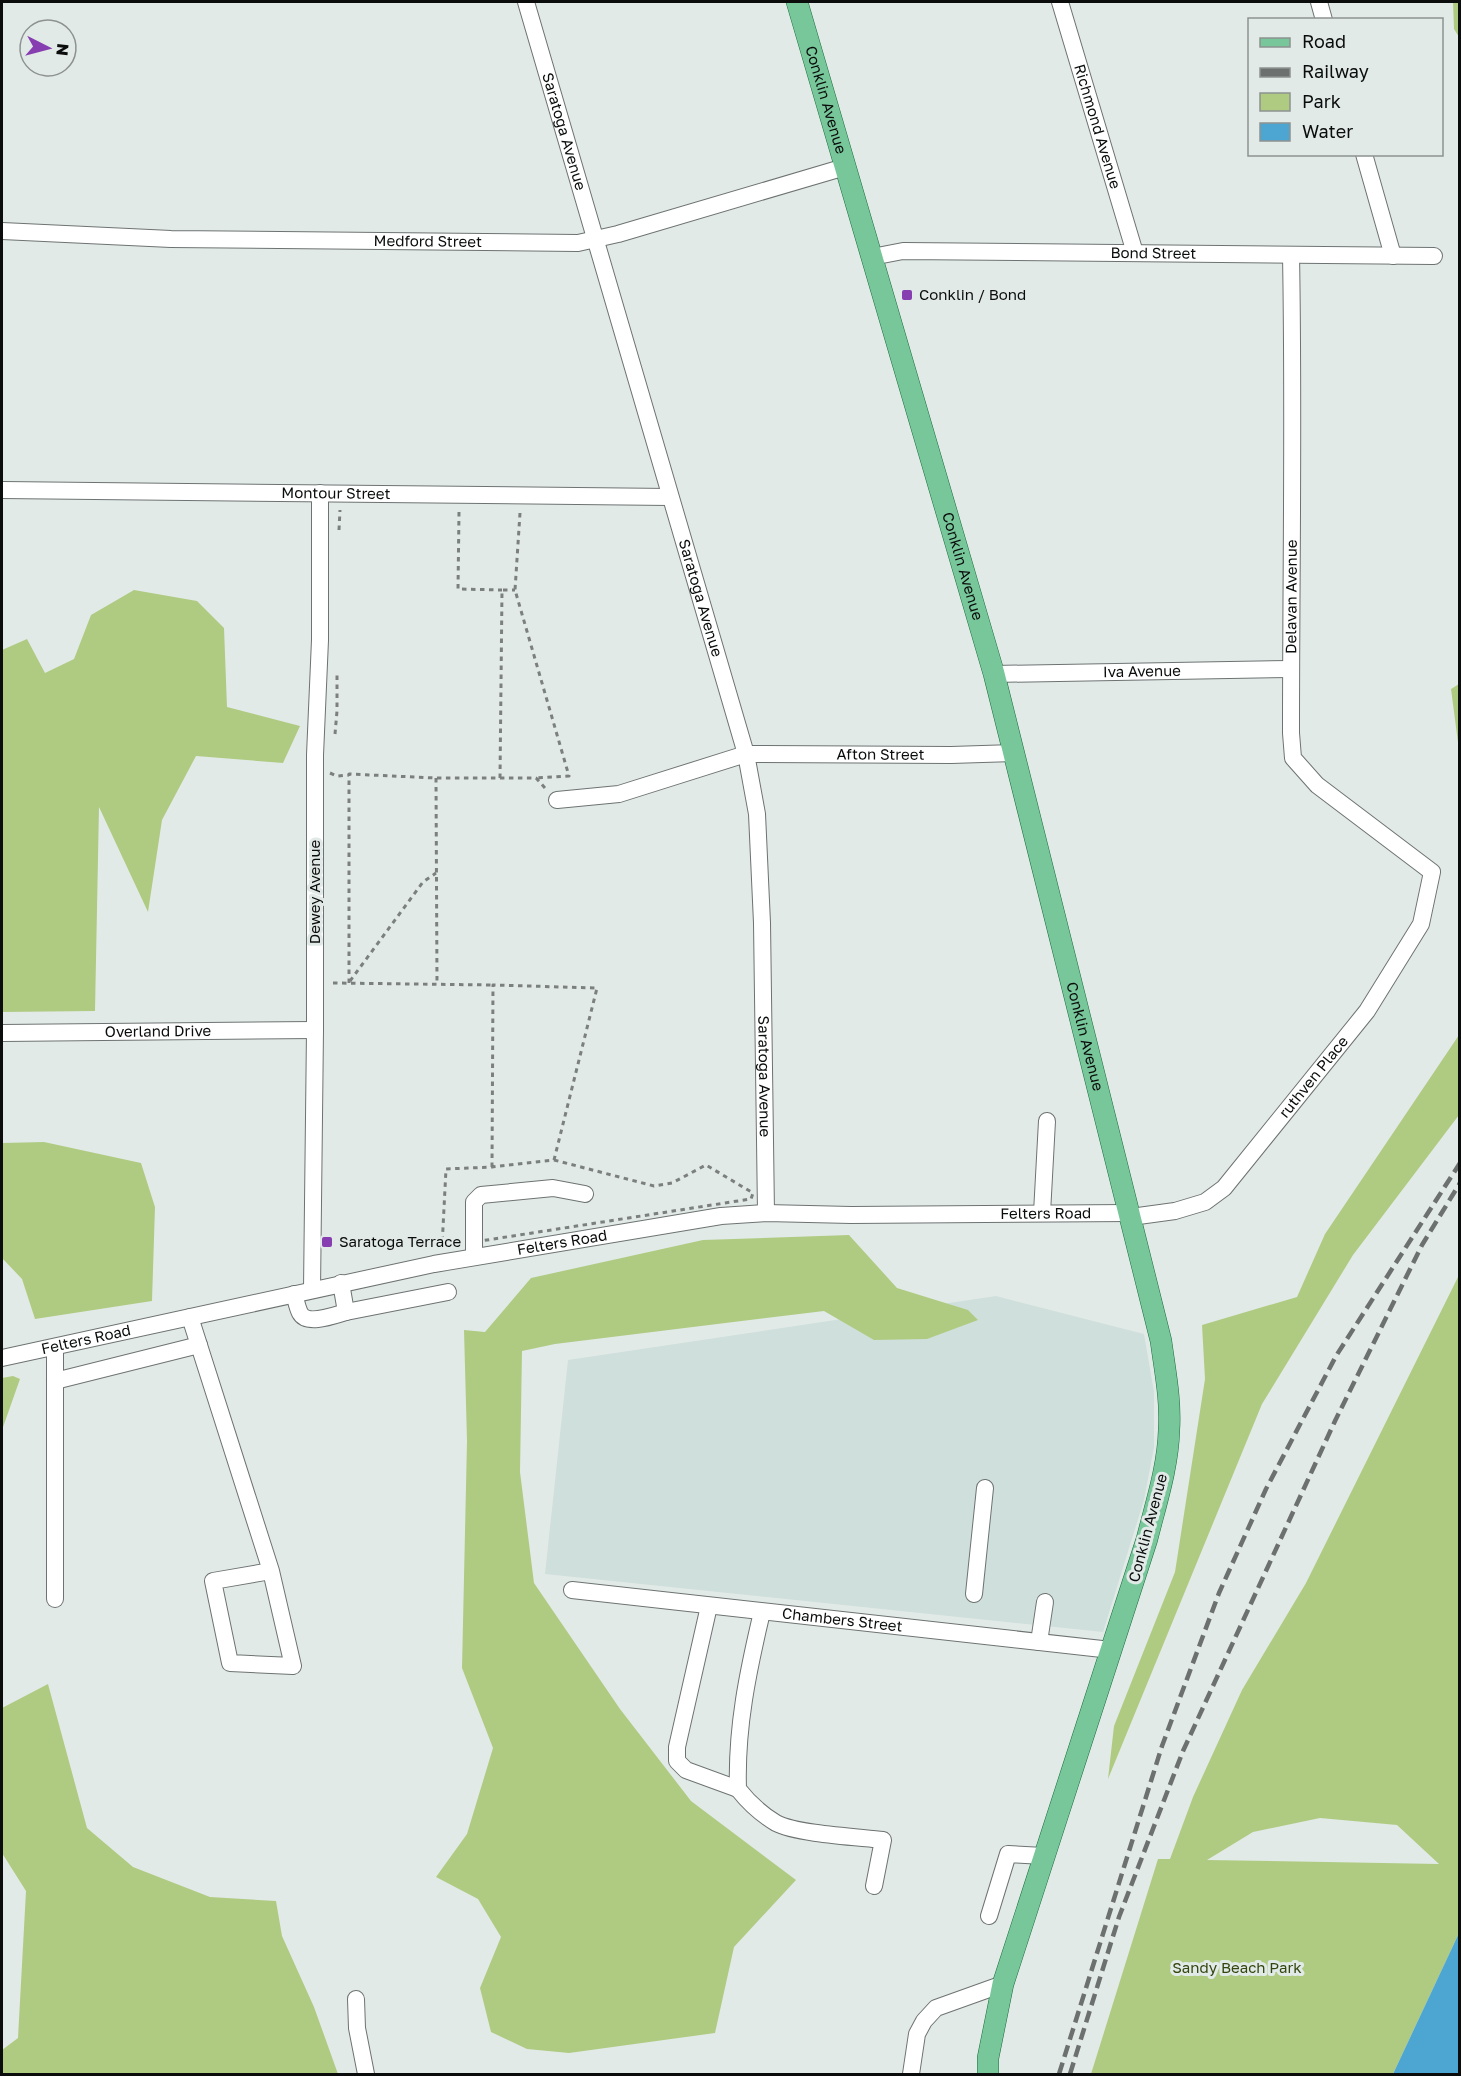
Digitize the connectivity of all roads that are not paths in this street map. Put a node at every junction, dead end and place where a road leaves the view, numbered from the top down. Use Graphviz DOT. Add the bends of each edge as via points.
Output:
graph roads {
  1 [pos="526,2"];
  2 [pos="796,2"];
  3 [pos="1060,2"];
  4 [pos="1319,2"];
  5 [pos="1323,18"];
  6 [pos="1365,156"];
  7 [pos="845,167"];
  8 [pos="2,231"];
  9 [pos="596,240"];
  10 [pos="1135,253"];
  11 [pos="1291,255"];
  12 [pos="1434,255"];
  13 [pos="1393,256"];
  14 [pos="872,257"];
  15 [pos="2,490"];
  16 [pos="320,494"];
  17 [pos="670,497"];
  18 [pos="1291,669"];
  19 [pos="994,674"];
  20 [pos="1014,753"];
  21 [pos="746,754"];
  22 [pos="557,800"];
  23 [pos="1432,872"];
  24 [pos="315,1030"];
  25 [pos="2,1034"];
  26 [pos="1047,1121"];
  27 [pos="585,1194"];
  28 [pos="766,1213"];
  29 [pos="1042,1213"];
  30 [pos="1131,1215"];
  31 [pos="474,1257"];
  32 [pos="341,1283"];
  33 [pos="312,1290"];
  34 [pos="448,1292"];
  35 [pos="294,1294"];
  36 [pos="346,1312"];
  37 [pos="190,1317"];
  38 [pos="199,1345"];
  39 [pos="55,1347"];
  40 [pos="2,1358"];
  41 [pos="55,1380"];
  42 [pos="985,1488"];
  43 [pos="271,1571"];
  44 [pos="572,1590"];
  45 [pos="974,1594"];
  46 [pos="55,1599"];
  47 [pos="1045,1602"];
  48 [pos="709,1605"];
  49 [pos="762,1612"];
  50 [pos="1039,1642"];
  51 [pos="1112,1650"];
  52 [pos="738,1790"];
  53 [pos="1044,1856"];
  54 [pos="874,1886"];
  55 [pos="989,1916"];
  56 [pos="1003,1984"];
  57 [pos="356,2000"];
  58 [pos="366,2074"];
  59 [pos="911,2074"];
  60 [pos="988,2074"];
  1 -- 9 [label="street, Saratoga Avenue"];
  2 -- 7 [label="main road, Conklin Avenue"];
  3 -- 10 [label="street, Richmond Avenue"];
  4 -- 5 [label="street"];
  6 -- 13 [label="street"];
  7 -- 9 [label="street, Medford Street"];
  7 -- 14 [label="main road, Conklin Avenue"];
  8 -- 9 [label="street, Medford Street" via="171,239 578,243"];
  9 -- 17 [label="street, Saratoga Avenue"];
  10 -- 11 [label="street, Bond Street"];
  10 -- 14 [label="street, Bond Street" via="903,251"];
  11 -- 13 [label="street, Bond Street"];
  11 -- 18 [label="street, Delavan Avenue"];
  12 -- 13 [label="street, Bond Street"];
  14 -- 19 [label="main road, Conklin Avenue"];
  15 -- 16 [label="street, Montour Street"];
  16 -- 17 [label="street, Montour Street"];
  16 -- 24 [label="street, Dewey Avenue"];
  17 -- 21 [label="street, Saratoga Avenue"];
  18 -- 19 [label="street, Iva Avenue"];
  18 -- 23 [label="street, Delavan Avenue" via="1293,758 1317,784"];
  19 -- 20 [label="main road, Conklin Avenue"];
  20 -- 21 [label="street, Afton Street"];
  20 -- 30 [label="main road, Conklin Avenue"];
  21 -- 22 [label="street, Afton Street" via="619,794"];
  21 -- 28 [label="street, Saratoga Avenue" via="757,814"];
  23 -- 30 [label="street, ruthven Place" via="1421,924 1367,1011 1224,1188 1205,1202 1175,1211"];
  24 -- 25 [label="street, Overland Drive"];
  24 -- 33 [label="street, Dewey Avenue"];
  26 -- 29 [label="street"];
  27 -- 31 [label="street" via="553,1188 481,1195 474,1202"];
  28 -- 29 [label="street, Felters Road"];
  28 -- 31 [label="street, Felters Road" via="721,1216"];
  29 -- 30 [label="street, Felters Road"];
  30 -- 51 [label="main road, Conklin Avenue" via="1161,1341 1169,1431 1150,1528"];
  31 -- 32 [label="street, Felters Road"];
  32 -- 33 [label="street, Felters Road"];
  32 -- 36 [label="street"];
  33 -- 35 [label="street, Felters Road"];
  34 -- 36 [label="street"];
  35 -- 36 [label="street" via="305,1319"];
  35 -- 37 [label="street, Felters Road"];
  37 -- 38 [label="street"];
  37 -- 39 [label="street, Felters Road"];
  38 -- 41 [label="street"];
  38 -- 43 [label="street"];
  39 -- 40 [label="street, Felters Road"];
  39 -- 41 [label="street"];
  41 -- 46 [label="street"];
  42 -- 45 [label="street"];
  43 -- 43 [label="street" via="293,1666 230,1663 213,1581"];
  44 -- 48 [label="street, Chambers Street"];
  47 -- 50 [label="street"];
  48 -- 49 [label="street, Chambers Street"];
  48 -- 52 [label="street" via="677,1761 686,1770"];
  49 -- 50 [label="street, Chambers Street"];
  49 -- 52 [label="street" via="740,1721"];
  50 -- 51 [label="street, Chambers Street"];
  51 -- 53 [label="main road, Conklin Avenue"];
  52 -- 54 [label="street" via="752,1806 778,1824 883,1840"];
  53 -- 55 [label="street" via="1008,1854"];
  53 -- 56 [label="main road, Conklin Avenue"];
  56 -- 59 [label="street" via="936,2008 917,2034"];
  56 -- 60 [label="main road, Conklin Avenue"];
  57 -- 58 [label="street"];
}
